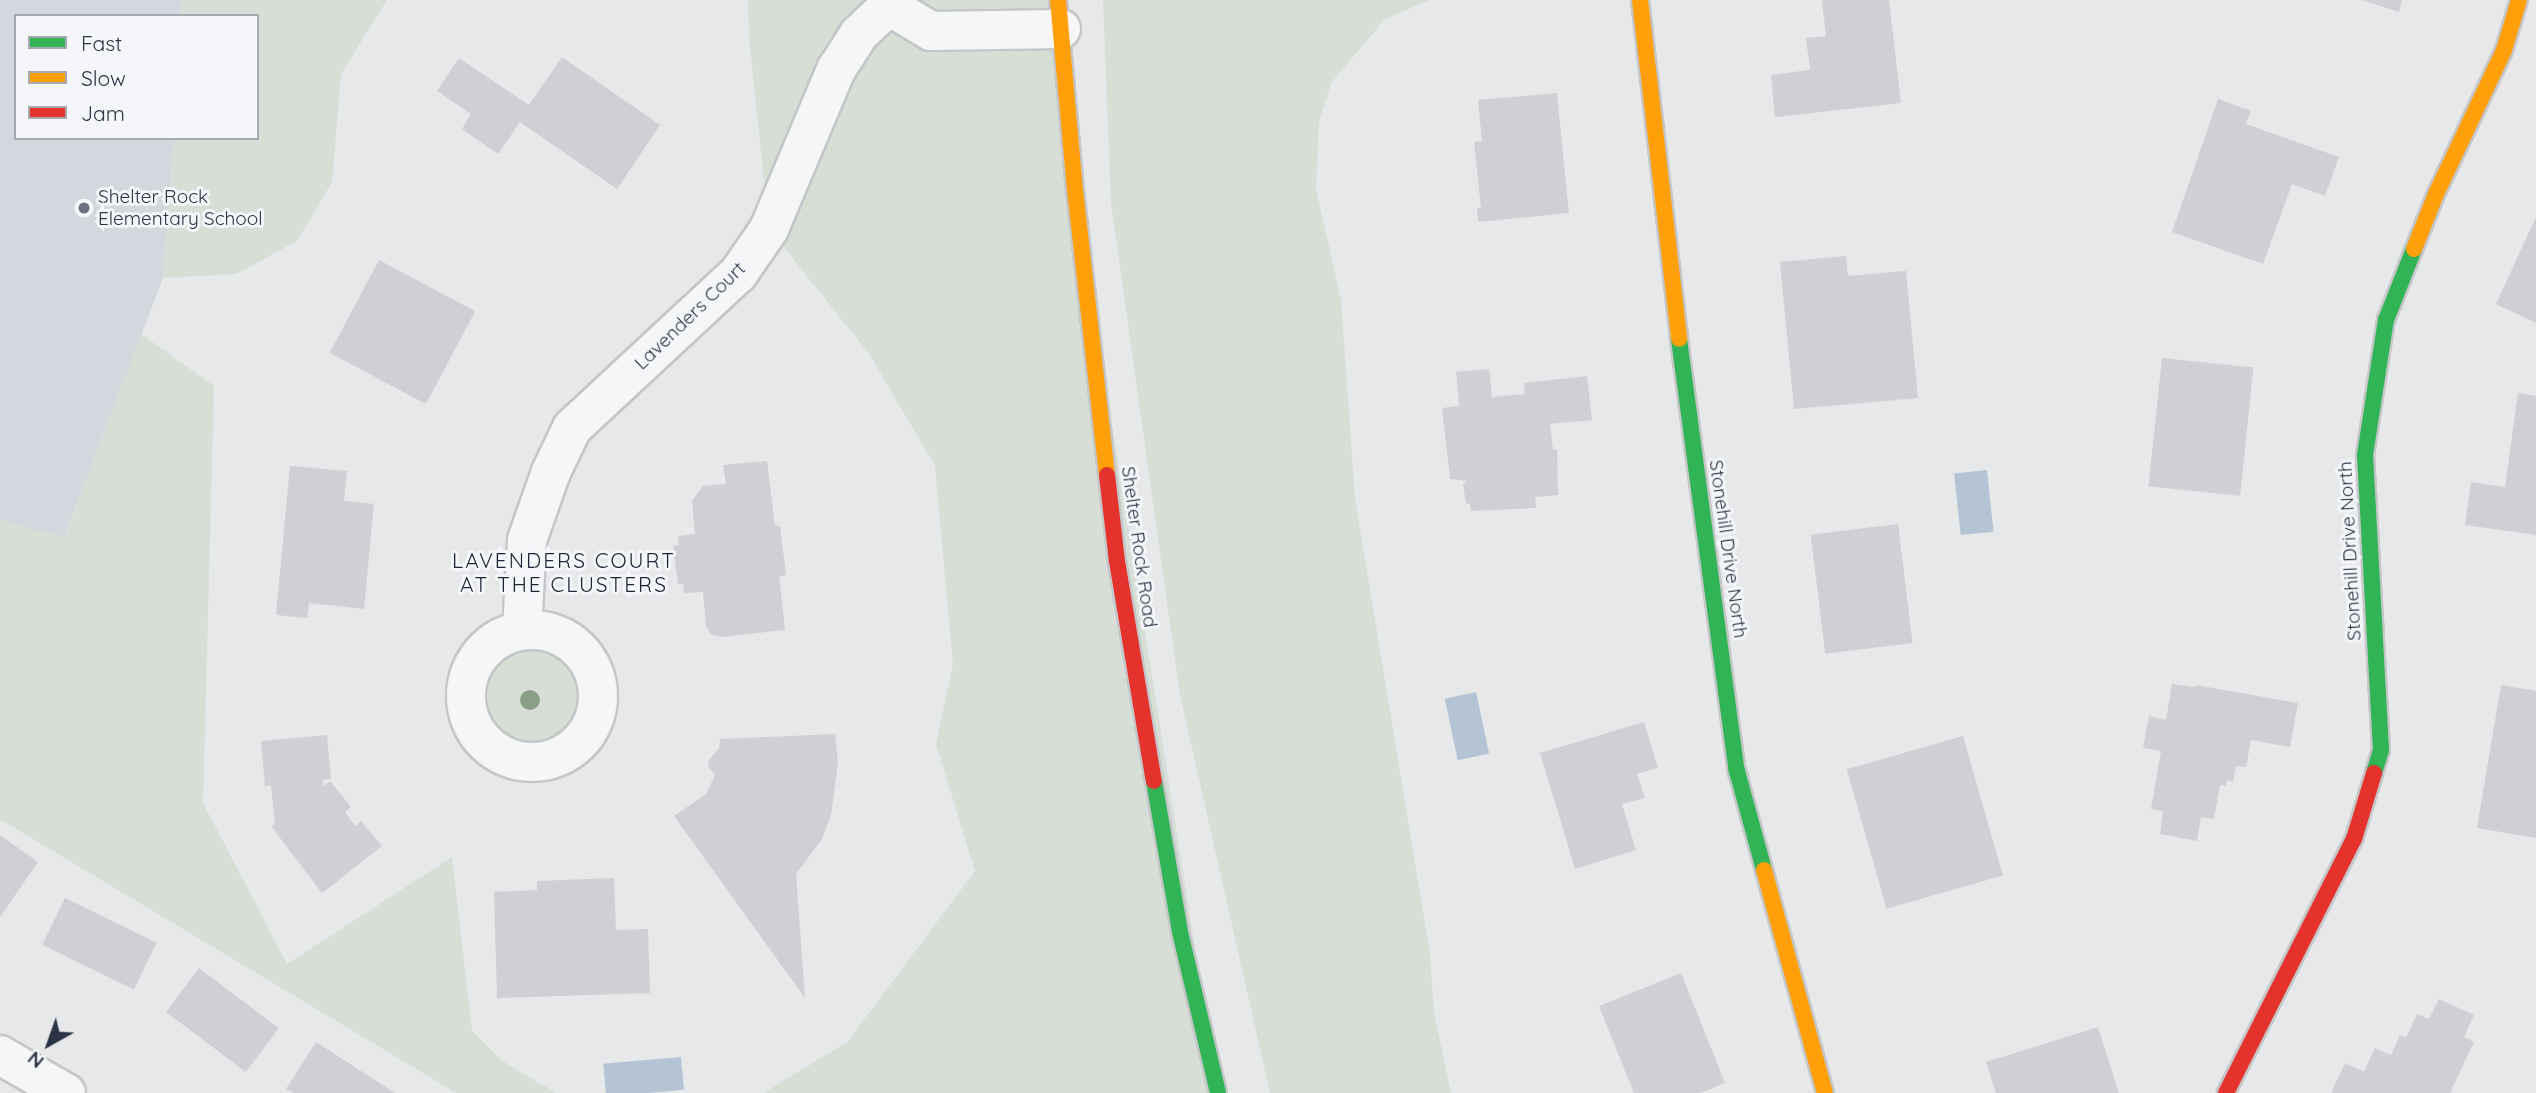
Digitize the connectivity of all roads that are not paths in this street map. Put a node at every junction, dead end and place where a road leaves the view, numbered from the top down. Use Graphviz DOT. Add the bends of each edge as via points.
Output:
graph roads {
  1 [pos="1640,0"];
  2 [pos="2519,0"];
  3 [pos="892,3"];
  4 [pos="1059,15"];
  5 [pos="522,630"];
  6 [pos="0,1055"];
  7 [pos="66,1093"];
  8 [pos="1218,1093"];
  9 [pos="1825,1093"];
  10 [pos="2226,1093"];
  1 -- 9 [label="street, Stonehill Drive North" via="1684,380 1737,771"];
  2 -- 10 [label="street, Stonehill Drive North" via="2504,50 2436,194 2386,320 2365,455 2381,750 2354,839"];
  3 -- 4 [label="street, Lavenders Court" via="931,31"];
  3 -- 5 [label="street, Lavenders Court" via="859,34 836,70 769,229 738,274 572,428 527,540"];
  4 -- 8 [label="street, Shelter Rock Road" via="1074,190 1117,561 1180,932"];
  6 -- 7 [label="street"];
}
